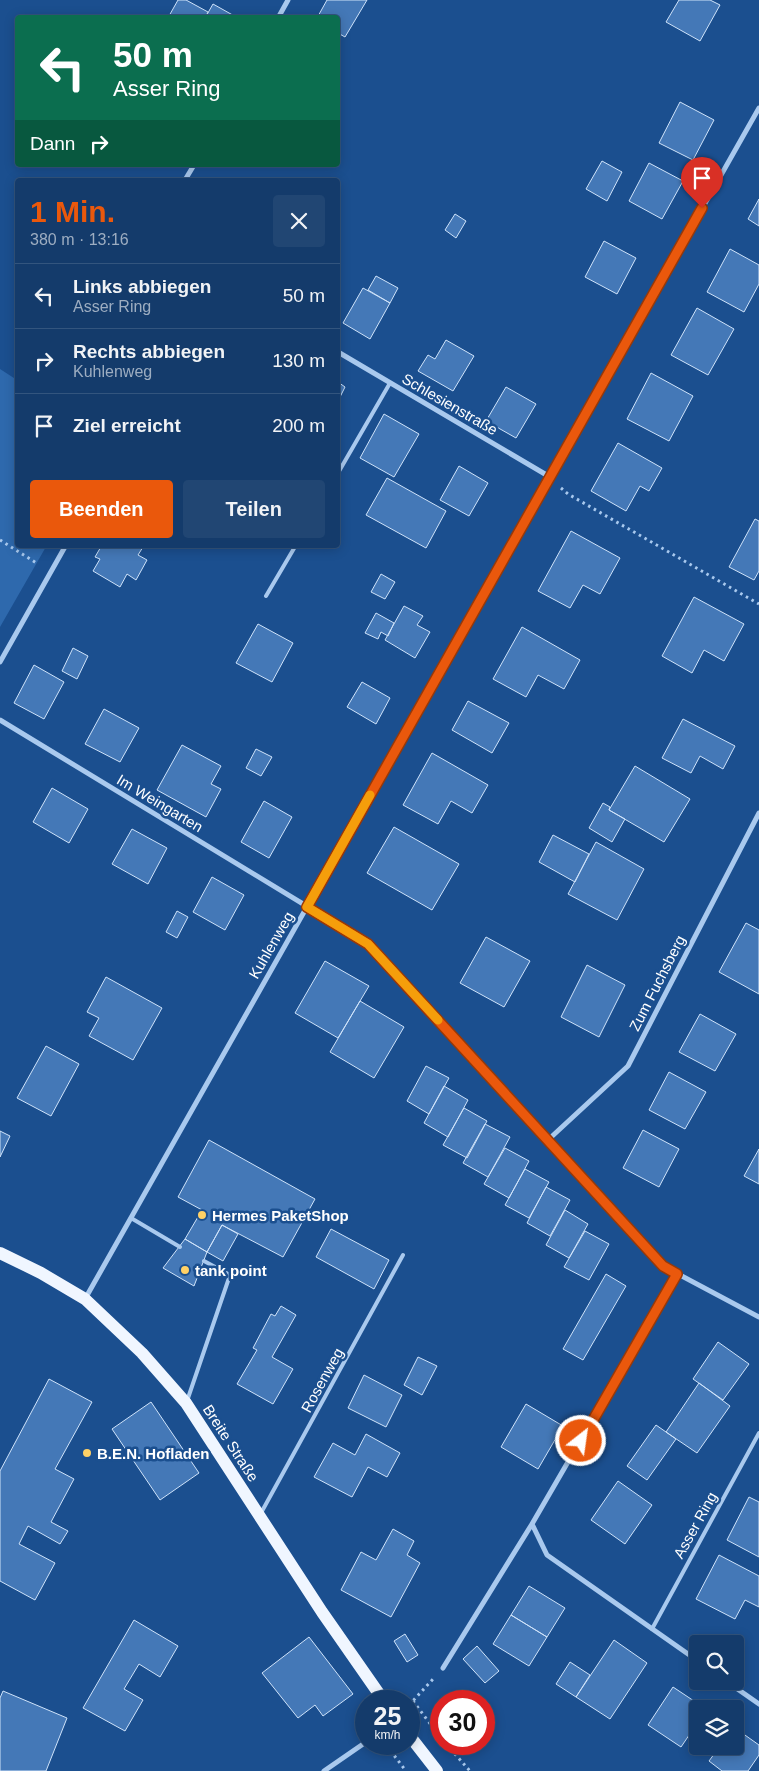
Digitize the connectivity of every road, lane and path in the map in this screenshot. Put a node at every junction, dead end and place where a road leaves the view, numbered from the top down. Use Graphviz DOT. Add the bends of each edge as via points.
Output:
graph roads {
  1 [pos="288,0"];
  2 [pos="280,15"];
  3 [pos="759,108"];
  4 [pos="193,167"];
  5 [pos="186,178"];
  6 [pos="340,353"];
  7 [pos="390,383"];
  8 [pos="340,470"];
  9 [pos="550,477"];
  10 [pos="0,540"];
  11 [pos="64,548"];
  12 [pos="294,548"];
  13 [pos="51,572"];
  14 [pos="266,596"];
  15 [pos="759,604"];
  16 [pos="0,662"];
  17 [pos="0,720"];
  18 [pos="759,813"];
  19 [pos="307,907"];
  20 [pos="548,1140"];
  21 [pos="131,1218"];
  22 [pos="180,1247"];
  23 [pos="0,1254"];
  24 [pos="403,1255"];
  25 [pos="204,1261"];
  26 [pos="677,1274"];
  27 [pos="85,1299"];
  28 [pos="759,1317"];
  29 [pos="186,1403"];
  30 [pos="759,1433"];
  31 [pos="260,1516"];
  32 [pos="532,1524"];
  33 [pos="652,1629"];
  34 [pos="689,1655"];
  35 [pos="442,1668"];
  36 [pos="376,1690"];
  37 [pos="739,1690"];
  38 [pos="420,1693"];
  39 [pos="759,1704"];
  40 [pos="420,1710"];
  41 [pos="430,1723"];
  42 [pos="420,1749"];
  43 [pos="355,1750"];
  44 [pos="395,1755"];
  45 [pos="456,1755"];
  46 [pos="324,1771"];
  47 [pos="406,1771"];
  48 [pos="437,1771"];
  49 [pos="470,1771"];
  1 -- 2 [label="street"];
  3 -- 9 [label="street, Kuhlenweg"];
  4 -- 5 [label="street"];
  6 -- 7 [label="street, Schlesienstraße"];
  7 -- 8 [label="lane"];
  7 -- 9 [label="street, Schlesienstraße"];
  9 -- 15 [label="path" via="568,494"];
  9 -- 19 [label="street, Kuhlenweg"];
  10 -- 13 [label="path"];
  11 -- 13 [label="street"];
  12 -- 14 [label="lane"];
  13 -- 16 [label="street"];
  17 -- 19 [label="street, Im Weingarten"];
  18 -- 20 [label="street, Zum Fuchsberg" via="628,1066"];
  19 -- 20 [label="street" via="368,944"];
  19 -- 21 [label="street, Kuhlenweg"];
  20 -- 26 [label="street" via="663,1266"];
  21 -- 22 [label="lane"];
  21 -- 27 [label="street, Kuhlenweg"];
  23 -- 27 [label="main road, Breite Straße"];
  24 -- 31 [label="lane, Rosenweg"];
  25 -- 29 [label="lane" via="230,1275"];
  26 -- 28 [label="street"];
  26 -- 32 [label="street"];
  27 -- 29 [label="main road, Breite Straße" via="142,1353"];
  29 -- 31 [label="main road, Breite Straße"];
  30 -- 33 [label="lane, Asser Ring"];
  31 -- 36 [label="main road, Breite Straße"];
  32 -- 33 [label="street" via="547,1555"];
  32 -- 35 [label="street"];
  33 -- 34 [label="street"];
  35 -- 38 [label="path"];
  37 -- 39 [label="street"];
  40 -- 41 [label="path"];
  42 -- 48 [label="main road"];
  43 -- 46 [label="street"];
  44 -- 47 [label="path"];
  45 -- 49 [label="path"];
}
